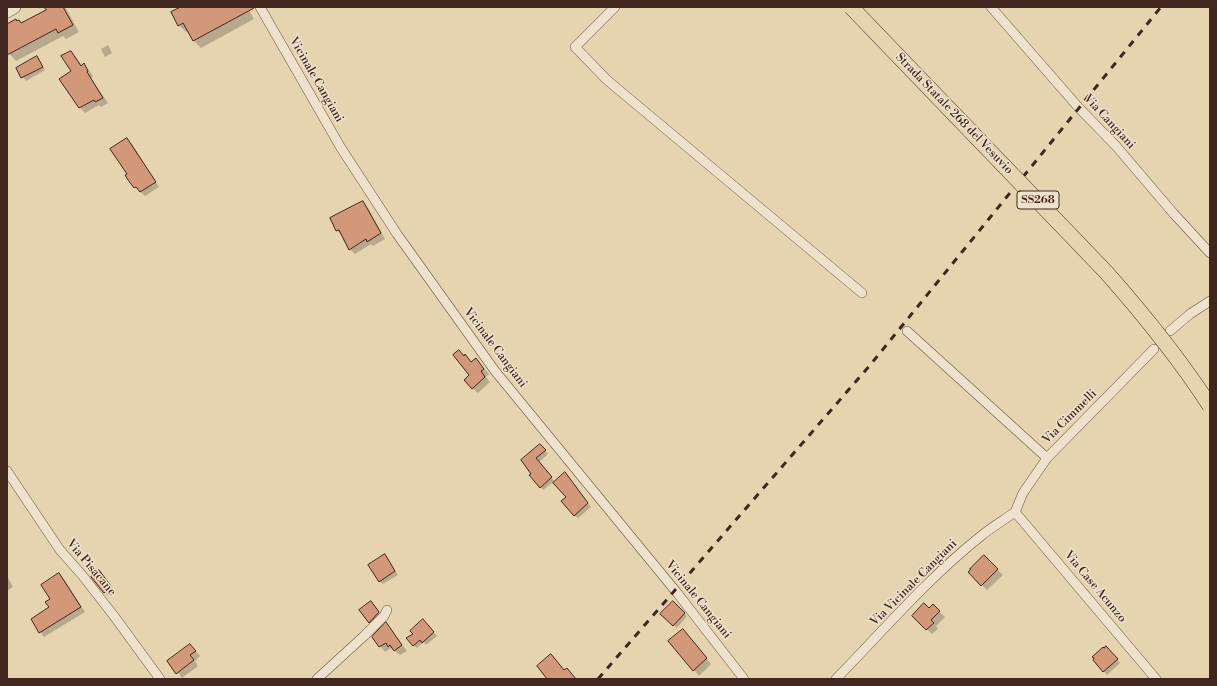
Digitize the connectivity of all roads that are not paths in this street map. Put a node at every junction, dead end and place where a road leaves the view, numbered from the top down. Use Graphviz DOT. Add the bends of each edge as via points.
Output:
graph roads {
  1 [pos="14,7"];
  2 [pos="260,7"];
  3 [pos="615,7"];
  4 [pos="851,7"];
  5 [pos="991,7"];
  6 [pos="7,11"];
  7 [pos="1210,253"];
  8 [pos="862,293"];
  9 [pos="1210,301"];
  10 [pos="907,330"];
  11 [pos="1170,331"];
  12 [pos="1154,349"];
  13 [pos="1210,406"];
  14 [pos="1047,458"];
  15 [pos="7,470"];
  16 [pos="1016,512"];
  17 [pos="387,610"];
  18 [pos="160,679"];
  19 [pos="317,679"];
  20 [pos="744,679"];
  21 [pos="836,679"];
  22 [pos="1156,679"];
  1 -- 6 [label="main road"];
  2 -- 20 [label="street, Vicinale Cangiani" via="341,148 397,234 491,364"];
  3 -- 8 [label="street" via="575,47 607,80"];
  4 -- 13 [label="highway, Strada Statale 268 del Vesuvio / SS268, bridge" via="1106,272 1177,358"];
  5 -- 7 [label="street, Via Cangiani"];
  9 -- 11 [label="street"];
  10 -- 14 [label="street"];
  12 -- 14 [label="street, Via Cimmelli"];
  14 -- 16 [label="street, Via Cimmelli" via="1023,493"];
  15 -- 18 [label="street, Via Pisacane" via="60,550 114,616"];
  16 -- 21 [label="street, Via Vicinale Cangiani" via="964,550"];
  16 -- 22 [label="street, Via Case Acunzo"];
  17 -- 19 [label="street" via="364,636"];
}
